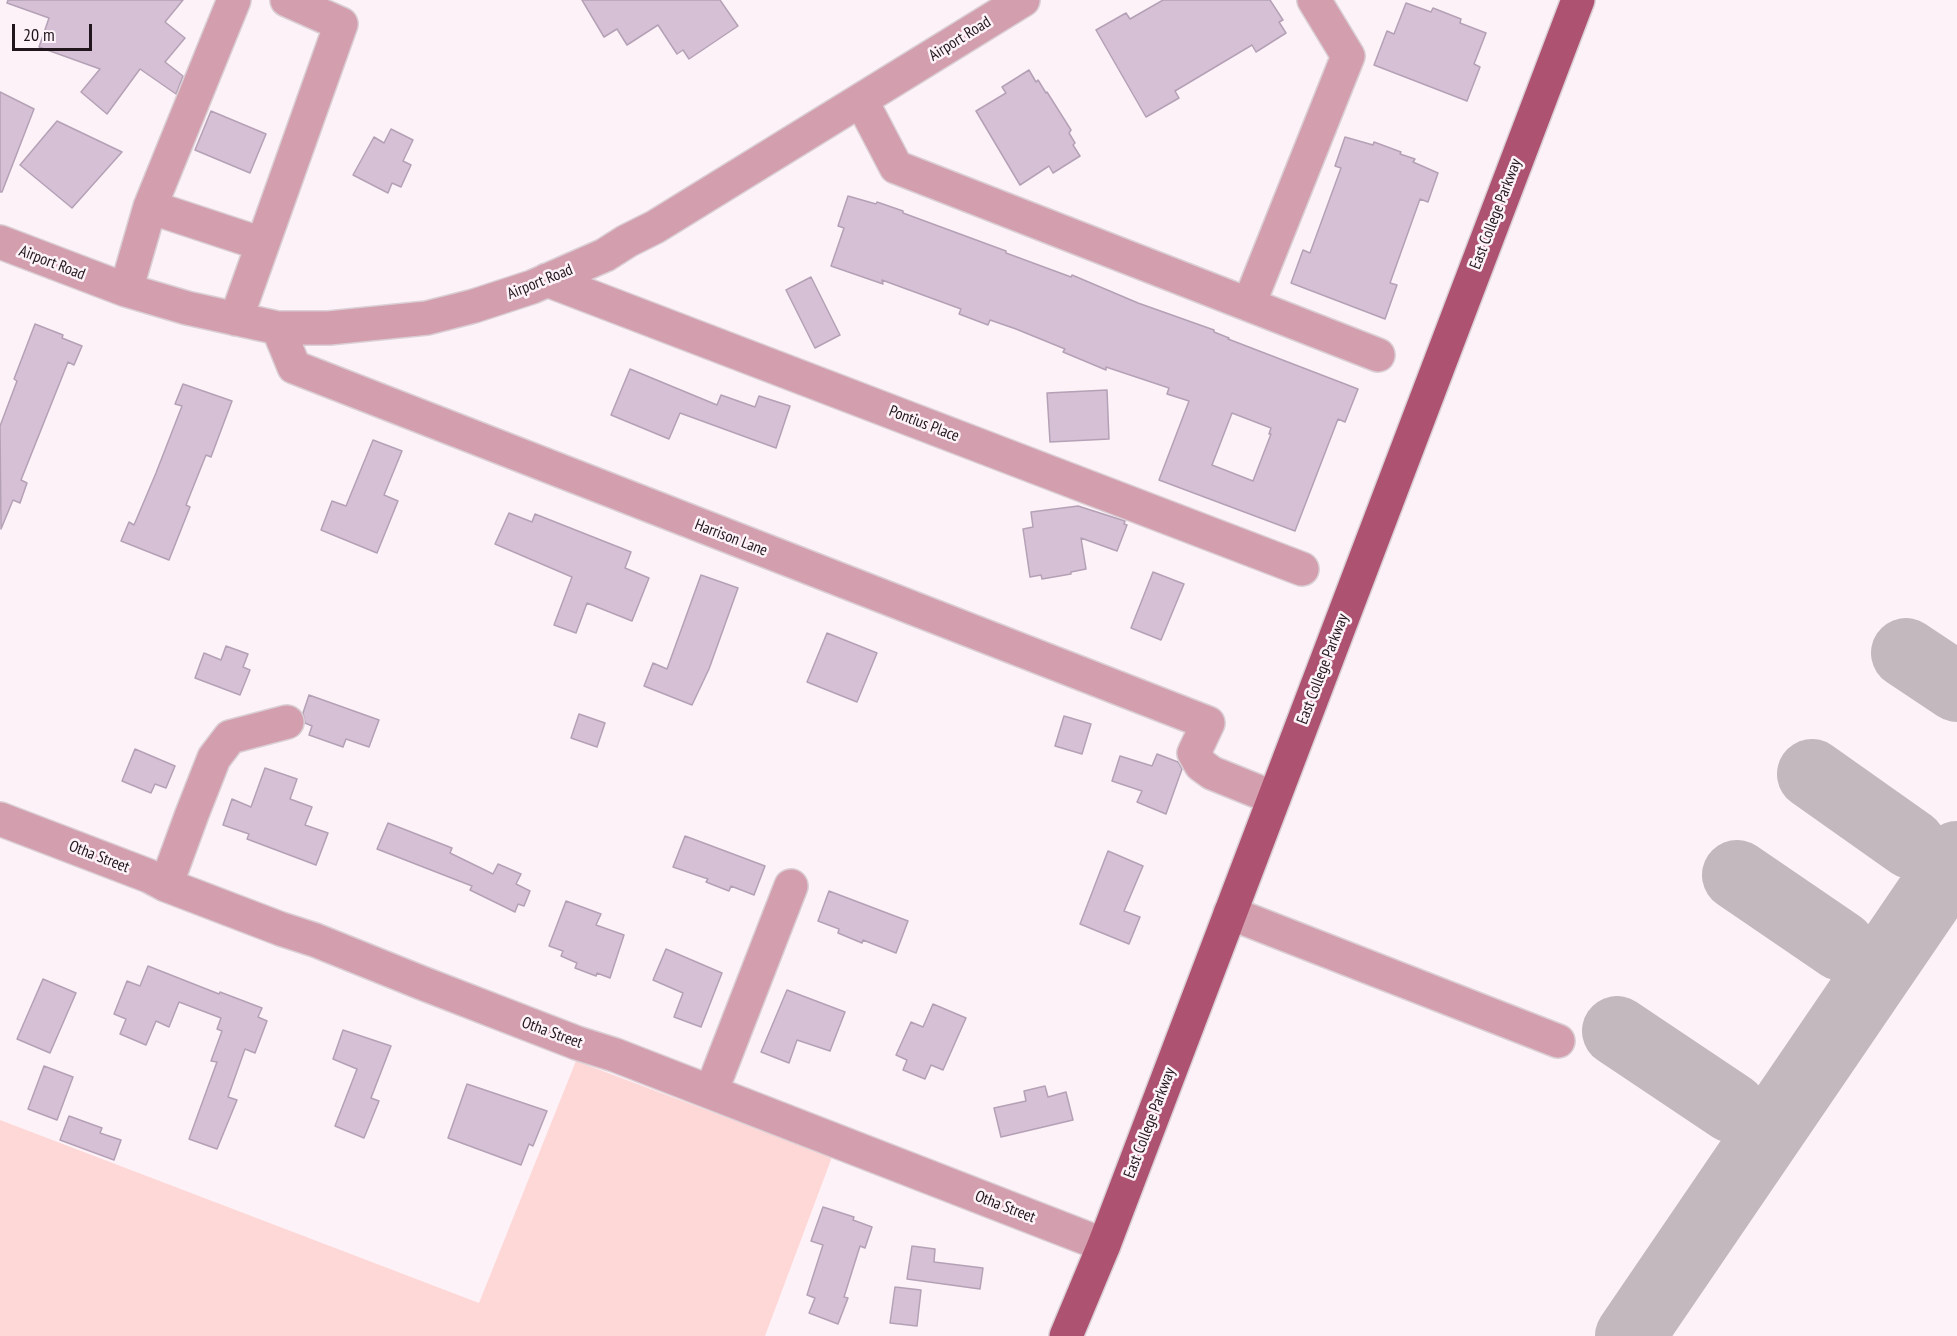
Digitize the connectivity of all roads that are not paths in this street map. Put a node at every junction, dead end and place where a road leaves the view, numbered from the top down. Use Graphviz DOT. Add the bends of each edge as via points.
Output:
graph roads {
  1 [pos="234,0"];
  2 [pos="287,0"];
  3 [pos="1023,0"];
  4 [pos="1314,0"];
  5 [pos="1578,0"];
  6 [pos="861,100"];
  7 [pos="150,207"];
  8 [pos="0,242"];
  9 [pos="262,244"];
  10 [pos="547,280"];
  11 [pos="126,290"];
  12 [pos="1249,304"];
  13 [pos="236,319"];
  14 [pos="278,327"];
  15 [pos="1378,354"];
  16 [pos="1302,568"];
  17 [pos="287,722"];
  18 [pos="1274,798"];
  19 [pos="0,819"];
  20 [pos="166,885"];
  21 [pos="791,886"];
  22 [pos="1230,913"];
  23 [pos="1558,1041"];
  24 [pos="711,1092"];
  25 [pos="1104,1245"];
  26 [pos="1066,1336"];
  1 -- 7 [label="street"];
  2 -- 9 [label="street" via="341,24"];
  3 -- 6 [label="street, Airport Road"];
  4 -- 12 [label="street" via="1348,56"];
  5 -- 18 [label="main road, East College Parkway"];
  6 -- 10 [label="street, Airport Road" via="655,227 605,255"];
  6 -- 12 [label="street" via="897,167"];
  7 -- 9 [label="street"];
  7 -- 11 [label="street"];
  8 -- 11 [label="street, Airport Road"];
  9 -- 13 [label="street"];
  10 -- 14 [label="street, Airport Road" via="427,318 329,328"];
  10 -- 16 [label="street, Pontius Place"];
  11 -- 13 [label="street, Airport Road"];
  12 -- 15 [label="street"];
  13 -- 14 [label="street, Airport Road"];
  14 -- 18 [label="street, Harrison Lane" via="294,367 1208,723 1194,753 1201,765"];
  17 -- 20 [label="street" via="230,737 214,758"];
  18 -- 22 [label="main road, East College Parkway"];
  19 -- 20 [label="street, Otha Street"];
  20 -- 24 [label="street, Otha Street"];
  21 -- 24 [label="street"];
  22 -- 23 [label="street"];
  22 -- 25 [label="main road, East College Parkway"];
  24 -- 25 [label="street, Otha Street"];
  25 -- 26 [label="main road, East College Parkway"];
}
